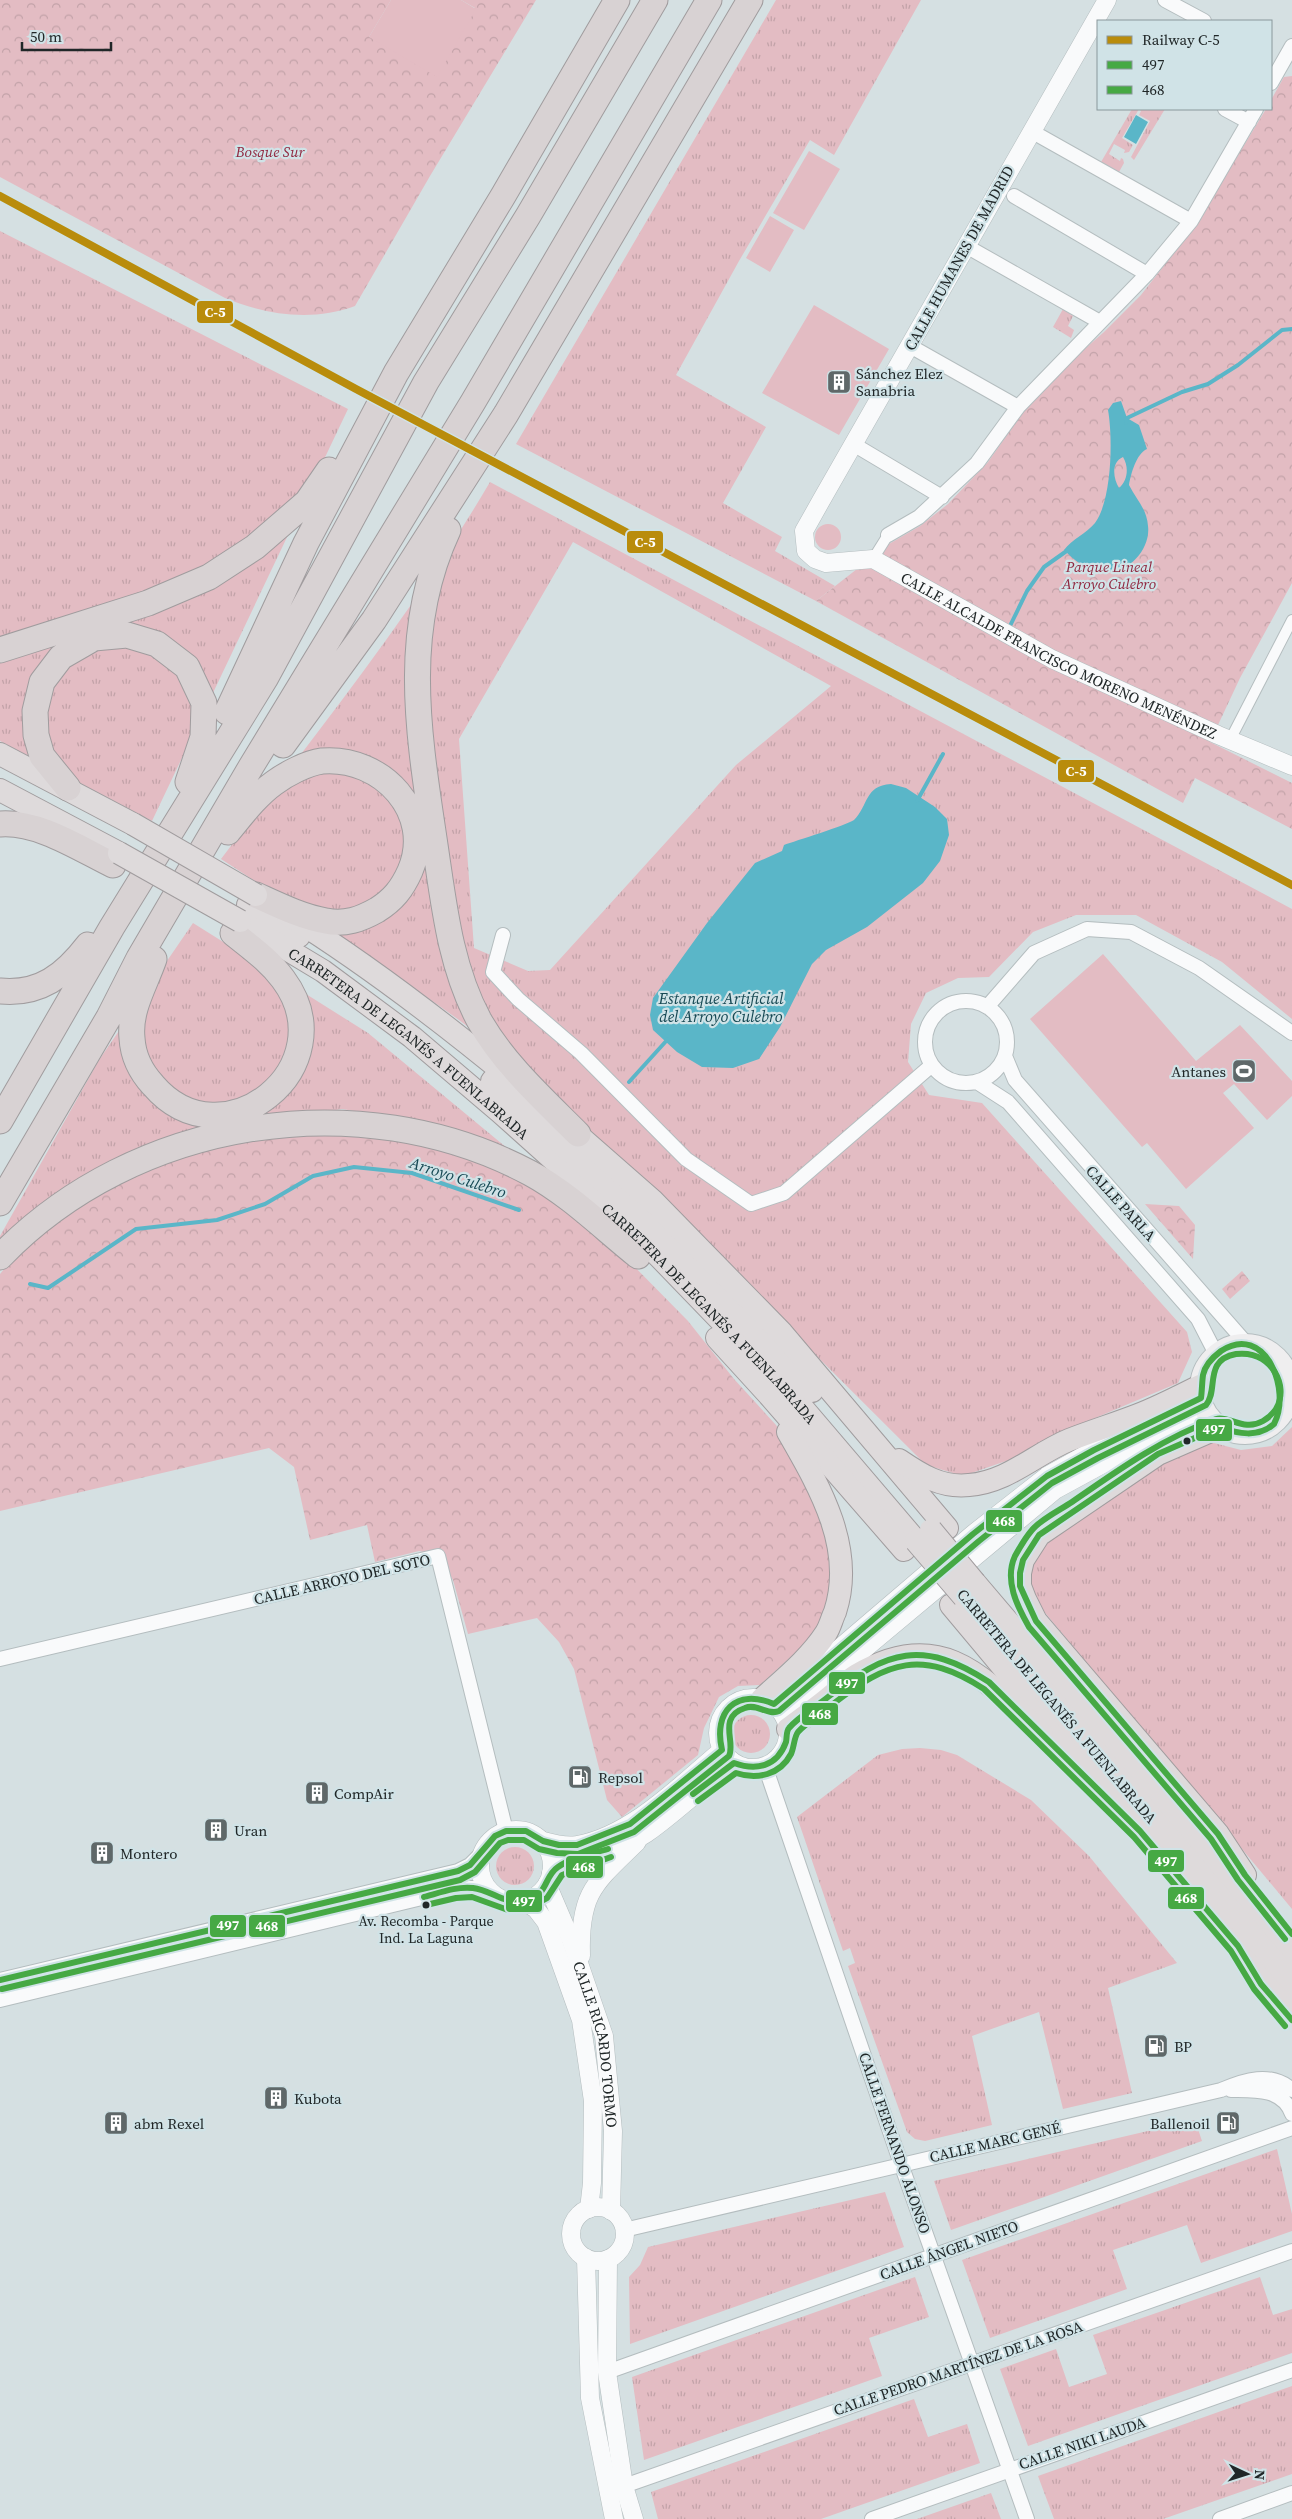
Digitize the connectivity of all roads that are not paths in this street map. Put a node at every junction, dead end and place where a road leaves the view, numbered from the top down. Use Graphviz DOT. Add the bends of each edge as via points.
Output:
graph roads {
  1 [pos="617,0"];
  2 [pos="655,0"];
  3 [pos="709,0"];
  4 [pos="750,0"];
  5 [pos="1107,0"];
  6 [pos="1165,0"];
  7 [pos="1099,20"];
  8 [pos="1202,20"];
  9 [pos="1093,36"];
  10 [pos="1292,46"];
  11 [pos="1276,60"];
  12 [pos="1272,78"];
  13 [pos="1227,110"];
  14 [pos="1255,110"];
  15 [pos="1248,122"];
  16 [pos="1032,131"];
  17 [pos="999,187"];
  18 [pos="1014,196"];
  19 [pos="1191,221"];
  20 [pos="966,246"];
  21 [pos="1147,274"];
  22 [pos="1100,322"];
  23 [pos="910,346"];
  24 [pos="396,373"];
  25 [pos="1018,407"];
  26 [pos="506,414"];
  27 [pos="853,444"];
  28 [pos="942,497"];
  29 [pos="888,535"];
  30 [pos="873,559"];
  31 [pos="1292,620"];
  32 [pos="0,650"];
  33 [pos="1230,740"];
  34 [pos="0,754"];
  35 [pos="1292,766"];
  36 [pos="0,770"];
  37 [pos="188,782"];
  38 [pos="68,788"];
  39 [pos="0,790"];
  40 [pos="0,803"];
  41 [pos="0,824"];
  42 [pos="228,832"];
  43 [pos="123,844"];
  44 [pos="244,913"];
  45 [pos="106,921"];
  46 [pos="503,935"];
  47 [pos="158,950"];
  48 [pos="0,991"];
  49 [pos="987,1007"];
  50 [pos="109,1016"];
  51 [pos="1292,1033"];
  52 [pos="48,1036"];
  53 [pos="1005,1056"];
  54 [pos="932,1066"];
  55 [pos="977,1082"];
  56 [pos="0,1121"];
  57 [pos="578,1134"];
  58 [pos="0,1202"];
  59 [pos="638,1256"];
  60 [pos="0,1257"];
  61 [pos="782,1333"];
  62 [pos="713,1335"];
  63 [pos="1246,1343"];
  64 [pos="1284,1351"];
  65 [pos="1216,1354"];
  66 [pos="1290,1374"];
  67 [pos="1200,1392"];
  68 [pos="1215,1421"];
  69 [pos="925,1537"];
  70 [pos="969,1590"];
  71 [pos="0,1659"];
  72 [pos="777,1712"];
  73 [pos="728,1757"];
  74 [pos="765,1766"];
  75 [pos="506,1830"];
  76 [pos="1140,1831"];
  77 [pos="646,1833"];
  78 [pos="543,1842"];
  79 [pos="481,1854"];
  80 [pos="1244,1875"];
  81 [pos="549,1879"];
  82 [pos="492,1894"];
  83 [pos="524,1901"];
  84 [pos="1292,1934"];
  85 [pos="1292,1954"];
  86 [pos="581,1969"];
  87 [pos="0,1980"];
  88 [pos="1292,1982"];
  89 [pos="0,2000"];
  90 [pos="1292,2007"];
  91 [pos="1246,2081"];
  92 [pos="1221,2090"];
  93 [pos="1292,2090"];
  94 [pos="1292,2103"];
  95 [pos="1292,2114"];
  96 [pos="1292,2128"];
  97 [pos="901,2164"];
  98 [pos="589,2209"];
  99 [pos="611,2211"];
  100 [pos="624,2230"];
  101 [pos="1292,2251"];
  102 [pos="934,2255"];
  103 [pos="586,2258"];
  104 [pos="608,2259"];
  105 [pos="972,2363"];
  106 [pos="1292,2370"];
  107 [pos="607,2372"];
  108 [pos="1010,2469"];
  109 [pos="624,2486"];
  110 [pos="1292,2493"];
  111 [pos="614,2519"];
  112 [pos="634,2519"];
  113 [pos="872,2519"];
  114 [pos="1028,2519"];
  115 [pos="1220,2519"];
  1 -- 24 [label="highway"];
  2 -- 52 [label="highway" via="426,382 264,679"];
  3 -- 50 [label="highway" via="473,402 247,774 139,958"];
  4 -- 26 [label="highway"];
  5 -- 7 [label="street, CALLE HUMANES DE MADRID"];
  6 -- 8 [label="street"];
  9 -- 16 [label="street, CALLE HUMANES DE MADRID"];
  10 -- 11 [label="street"];
  11 -- 12 [label="street"];
  13 -- 15 [label="street"];
  14 -- 15 [label="street"];
  15 -- 19 [label="street"];
  16 -- 17 [label="street, CALLE HUMANES DE MADRID"];
  16 -- 19 [label="street"];
  17 -- 18 [label="street"];
  17 -- 20 [label="street, CALLE HUMANES DE MADRID"];
  18 -- 21 [label="street"];
  19 -- 21 [label="street"];
  20 -- 22 [label="street"];
  20 -- 23 [label="street, CALLE HUMANES DE MADRID"];
  21 -- 22 [label="street"];
  22 -- 25 [label="street"];
  23 -- 25 [label="street"];
  23 -- 27 [label="street, CALLE HUMANES DE MADRID"];
  24 -- 32 [label="highway" via="307,502 256,547 209,577 148,603"];
  24 -- 37 [label="highway" via="306,543 212,744"];
  25 -- 28 [label="street" via="977,463"];
  26 -- 42 [label="highway" via="374,620 252,787"];
  26 -- 57 [label="highway" via="436,556 420,628 418,716 446,922 459,974 480,1021 499,1051"];
  27 -- 28 [label="street"];
  27 -- 30 [label="street, CALLE HUMANES DE MADRID" via="804,531 803,541 806,551 826,563"];
  28 -- 29 [label="street" via="919,517"];
  29 -- 30 [label="street"];
  30 -- 33 [label="street, CALLE ALCALDE FRANCISCO MORENO MENÉNDEZ" via="1052,659"];
  31 -- 33 [label="street"];
  33 -- 35 [label="street, CALLE ALCALDE FRANCISCO MORENO MENÉNDEZ"];
  34 -- 38 [label="highway"];
  36 -- 43 [label="highway, CARRETERA DE LEGANÉS A FUENLABRADA"];
  37 -- 38 [label="highway" via="203,737 204,703 187,667 157,644 126,635 94,638 61,657 42,682 35,712 36,735 42,756"];
  37 -- 45 [label="highway"];
  38 -- 43 [label="highway"];
  39 -- 43 [label="highway, CARRETERA DE LEGANÉS A FUENLABRADA"];
  40 -- 43 [label="highway"];
  41 -- 43 [label="highway"];
  42 -- 44 [label="highway" via="275,782 321,761 347,762 368,768 389,782 406,801 416,828 416,856 405,883 392,901 364,917 348,922 327,922 294,911"];
  42 -- 47 [label="highway"];
  43 -- 44 [label="highway, CARRETERA DE LEGANÉS A FUENLABRADA"];
  43 -- 44 [label="highway"];
  44 -- 47 [label="highway" via="267,961 295,999 302,1030 296,1058 286,1079 270,1097 241,1112 204,1114 180,1106 156,1089 142,1070 134,1050 132,1022"];
  44 -- 57 [label="highway" via="383,977"];
  44 -- 59 [label="highway" via="309,979 356,1010 564,1186"];
  44 -- 69 [label="highway, CARRETERA DE LEGANÉS A FUENLABRADA" via="412,1037 499,1110 643,1240"];
  45 -- 48 [label="highway" via="62,975 28,990"];
  45 -- 52 [label="highway"];
  46 -- 54 [label="street" via="493,972 518,999 581,1053 686,1159 751,1204 784,1193"];
  47 -- 50 [label="highway"];
  49 -- 51 [label="street" via="1034,953 1088,929 1131,932 1199,968"];
  49 -- 53 [label="street" via="1005,1028"];
  49 -- 54 [label="street" via="961,1002 937,1014 926,1039"];
  50 -- 58 [label="highway"];
  52 -- 56 [label="highway"];
  53 -- 55 [label="street" via="989,1077"];
  53 -- 63 [label="street, CALLE PARLA" via="1015,1080"];
  54 -- 55 [label="street" via="952,1081"];
  55 -- 65 [label="street, CALLE PARLA" via="1008,1102 1198,1319"];
  57 -- 61 [label="highway" via="652,1200"];
  59 -- 60 [label="highway" via="557,1190 531,1173 493,1156 406,1130 316,1122 278,1124 192,1141 126,1167 42,1219"];
  59 -- 62 [label="highway"];
  61 -- 67 [label="highway" via="899,1460 926,1478 954,1485 985,1482 1012,1472 1069,1440"];
  61 -- 69 [label="highway"];
  62 -- 69 [label="highway" via="769,1395"];
  62 -- 72 [label="highway" via="736,1372 786,1428 835,1528 839,1546 842,1579 827,1632 800,1662"];
  63 -- 64 [label="main road"];
  63 -- 65 [label="main road" via="1225,1348"];
  64 -- 66 [label="main road"];
  65 -- 67 [label="main road" via="1208,1363"];
  66 -- 68 [label="main road" via="1288,1403 1273,1425 1247,1434 1233,1432"];
  67 -- 68 [label="main road"];
  67 -- 72 [label="street" via="1145,1427 1047,1476 973,1534"];
  68 -- 72 [label="street" via="1101,1465 1055,1490"];
  68 -- 80 [label="highway" via="1158,1454 1052,1524 1030,1546 1023,1560 1020,1586 1036,1621 1218,1834"];
  69 -- 70 [label="highway, CARRETERA DE LEGANÉS A FUENLABRADA, bridge"];
  69 -- 70 [label="highway"];
  70 -- 76 [label="highway"];
  70 -- 80 [label="highway"];
  70 -- 85 [label="highway, CARRETERA DE LEGANÉS A FUENLABRADA"];
  70 -- 88 [label="highway, CARRETERA DE LEGANÉS A FUENLABRADA"];
  71 -- 75 [label="street, CALLE ARROYO DEL SOTO" via="438,1556"];
  72 -- 73 [label="street" via="750,1697 729,1707 721,1716 718,1728 718,1739"];
  72 -- 74 [label="street" via="787,1740 783,1751"];
  72 -- 76 [label="highway" via="882,1662 904,1656 948,1658 989,1682"];
  73 -- 74 [label="street" via="749,1768"];
  73 -- 77 [label="street"];
  73 -- 78 [label="street" via="630,1824 577,1845"];
  74 -- 97 [label="street, CALLE FERNANDO ALONSO"];
  75 -- 78 [label="street" via="526,1831"];
  75 -- 79 [label="street" via="495,1836"];
  76 -- 90 [label="highway"];
  77 -- 81 [label="street" via="613,1848 563,1864"];
  77 -- 86 [label="street" via="599,1878 588,1896 582,1917"];
  78 -- 81 [label="street" via="549,1851"];
  79 -- 82 [label="street" via="481,1876"];
  79 -- 87 [label="street" via="458,1871"];
  80 -- 84 [label="highway"];
  81 -- 83 [label="street" via="541,1892"];
  81 -- 86 [label="street, CALLE RICARDO TORMO"];
  82 -- 83 [label="street" via="502,1900"];
  82 -- 89 [label="street" via="463,1888"];
  83 -- 98 [label="street, CALLE RICARDO TORMO" via="546,1922 581,2020 593,2101"];
  86 -- 99 [label="street, CALLE RICARDO TORMO" via="604,2036 613,2131"];
  91 -- 92 [label="street"];
  91 -- 93 [label="street" via="1273,2079"];
  91 -- 94 [label="street" via="1274,2087"];
  92 -- 95 [label="street" via="1272,2093"];
  92 -- 97 [label="street, CALLE MARC GENÉ"];
  96 -- 102 [label="street, CALLE ÁNGEL NIETO"];
  97 -- 100 [label="street, CALLE MARC GENÉ"];
  97 -- 102 [label="street, CALLE FERNANDO ALONSO"];
  98 -- 99 [label="street" via="596,2207"];
  98 -- 103 [label="street" via="575,2220 572,2228 574,2246"];
  99 -- 100 [label="street" via="618,2216"];
  100 -- 104 [label="street" via="621,2247"];
  101 -- 105 [label="street, CALLE PEDRO MARTÍNEZ DE LA ROSA"];
  102 -- 105 [label="street, CALLE FERNANDO ALONSO"];
  102 -- 107 [label="street, CALLE ÁNGEL NIETO"];
  103 -- 104 [label="street"];
  103 -- 111 [label="street" via="590,2398"];
  104 -- 107 [label="street"];
  105 -- 108 [label="street, CALLE FERNANDO ALONSO"];
  105 -- 109 [label="street, CALLE PEDRO MARTÍNEZ DE LA ROSA"];
  106 -- 108 [label="street, CALLE NIKI LAUDA"];
  107 -- 109 [label="street"];
  108 -- 113 [label="street, CALLE NIKI LAUDA"];
  108 -- 114 [label="street, CALLE FERNANDO ALONSO"];
  109 -- 112 [label="street"];
  110 -- 115 [label="street"];
}
